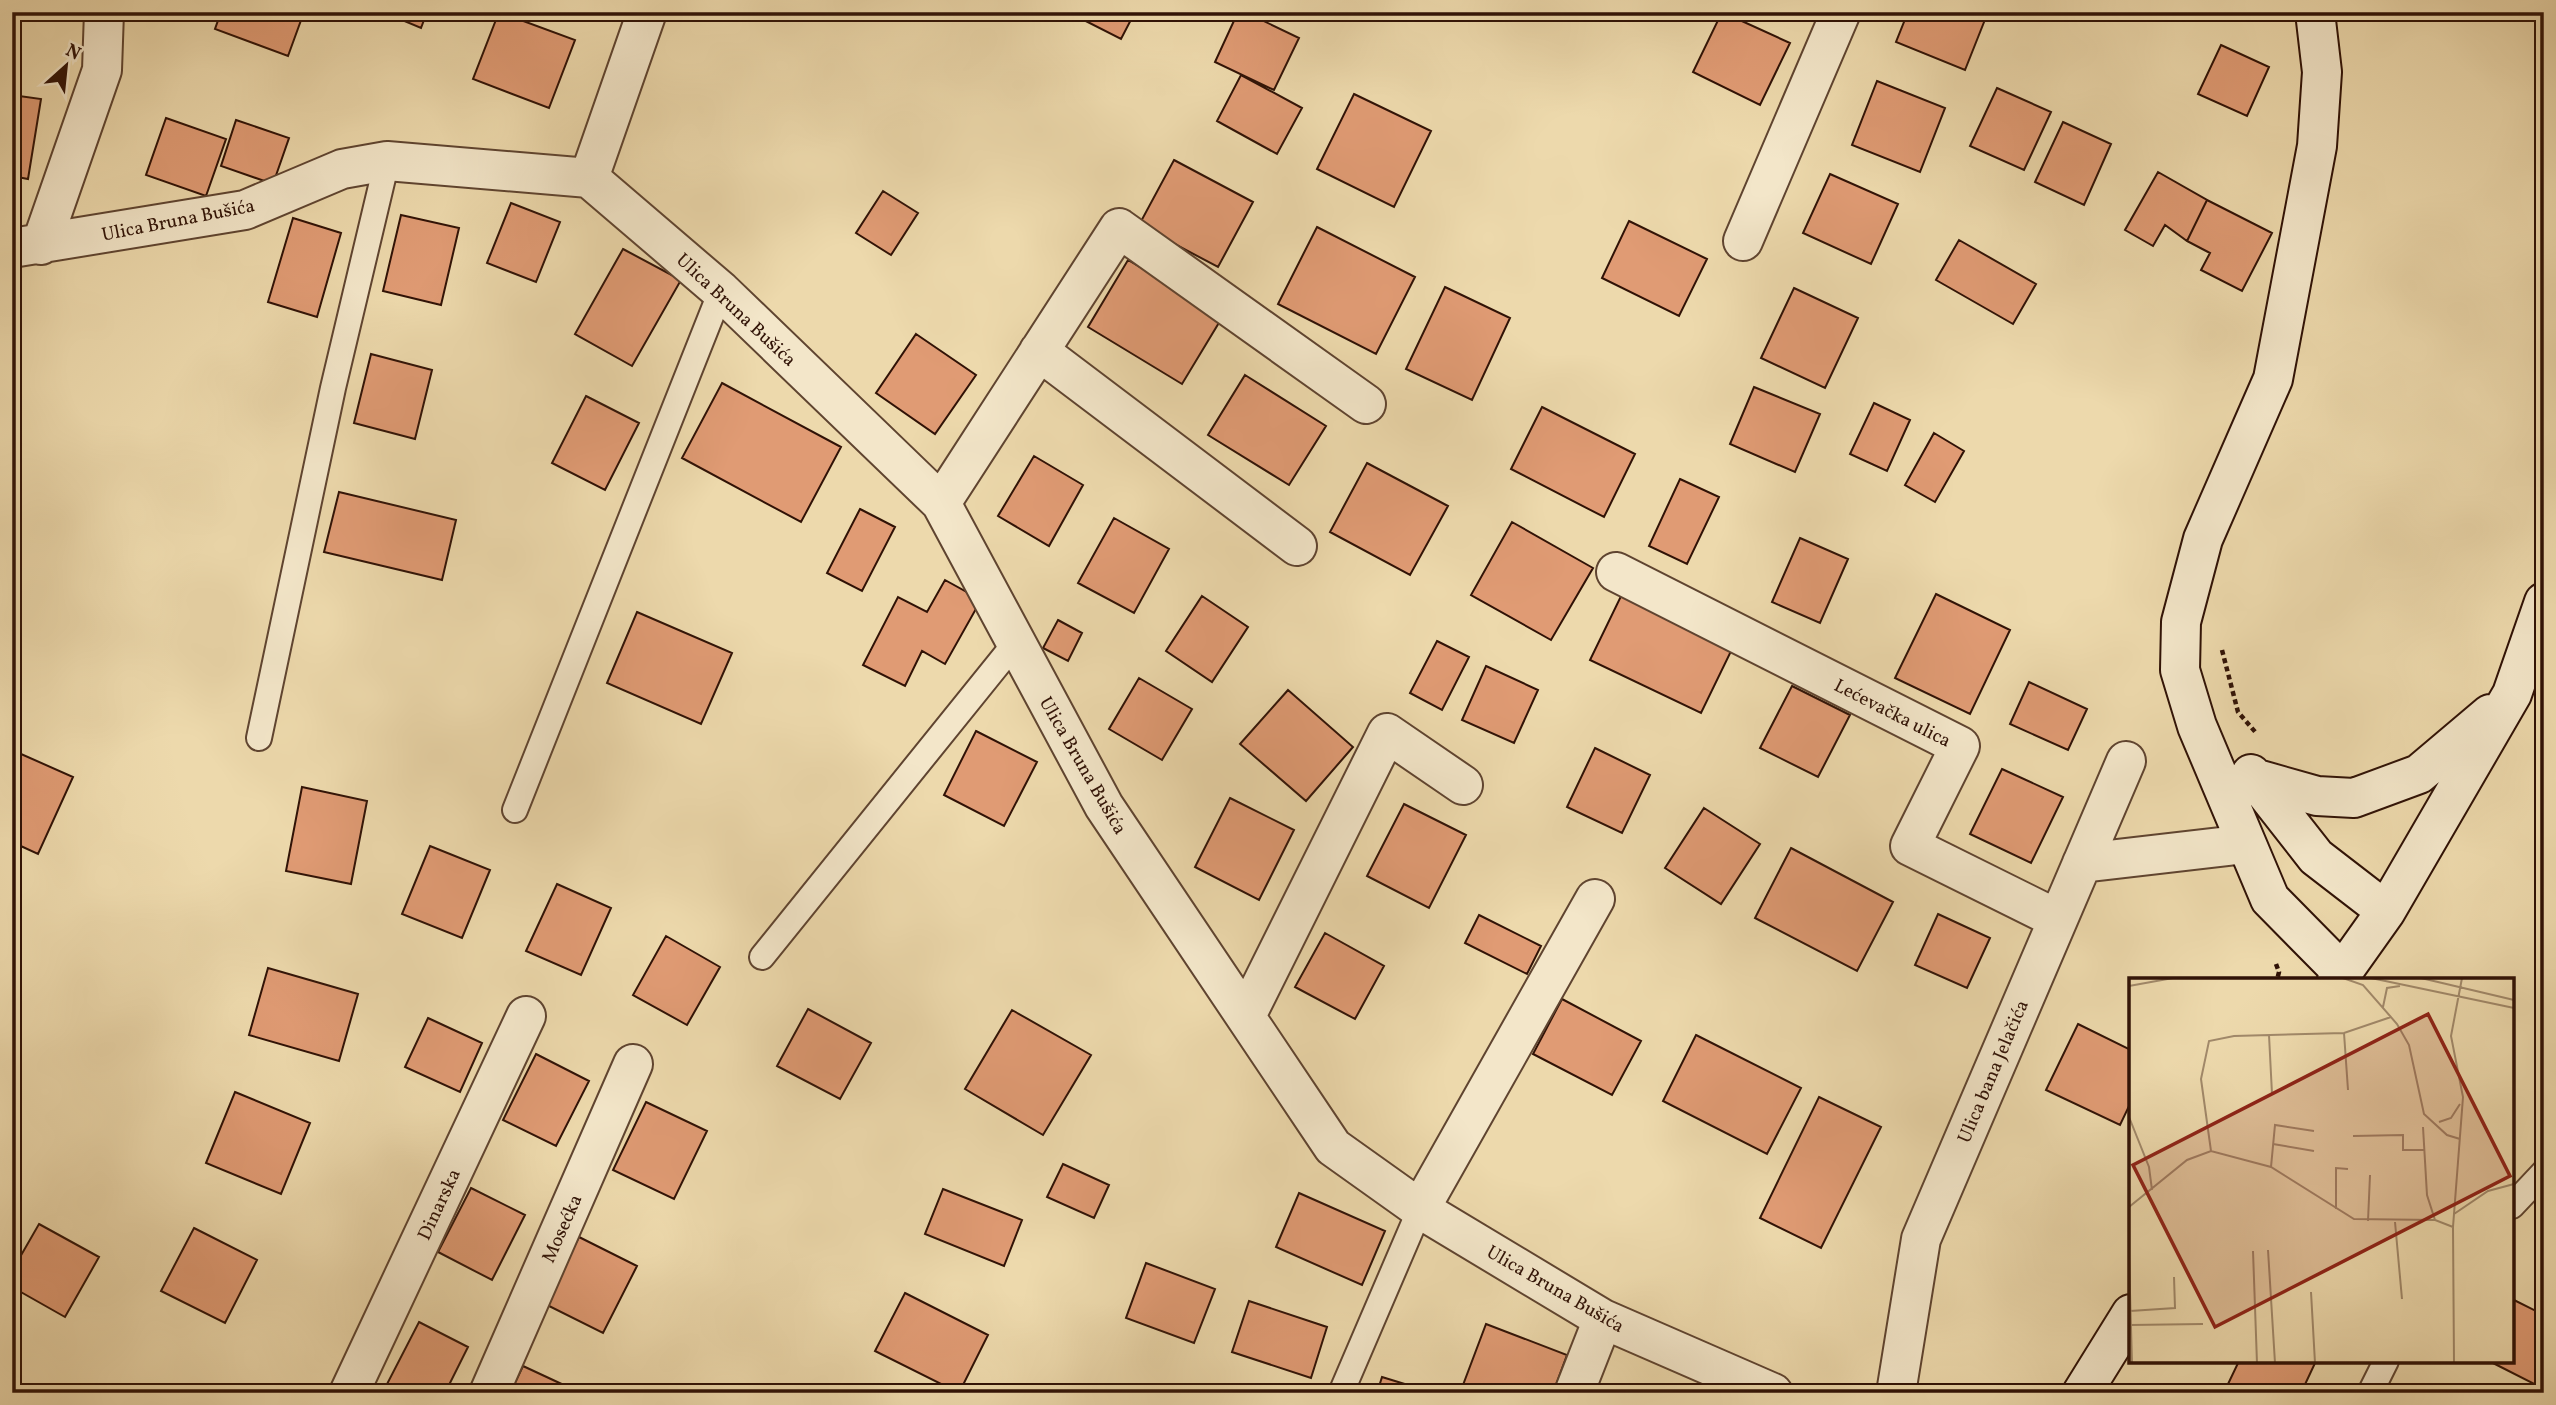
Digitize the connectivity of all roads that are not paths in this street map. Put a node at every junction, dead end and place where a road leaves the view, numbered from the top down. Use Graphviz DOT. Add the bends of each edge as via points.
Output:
graph roads {
  1 [pos="104,12"];
  2 [pos="647,12"];
  3 [pos="1841,12"];
  4 [pos="2315,12"];
  5 [pos="387,161"];
  6 [pos="589,178"];
  7 [pos="1743,241"];
  8 [pos="27,247"];
  9 [pos="720,291"];
  10 [pos="1039,351"];
  11 [pos="1366,404"];
  12 [pos="941,503"];
  13 [pos="1297,546"];
  14 [pos="1616,572"];
  15 [pos="2544,602"];
  16 [pos="1016,642"];
  17 [pos="2512,694"];
  18 [pos="2197,726"];
  19 [pos="259,738"];
  20 [pos="2126,761"];
  21 [pos="2257,779"];
  22 [pos="1464,785"];
  23 [pos="516,810"];
  24 [pos="2246,844"];
  25 [pos="2082,863"];
  26 [pos="1595,899"];
  27 [pos="2386,911"];
  28 [pos="2057,919"];
  29 [pos="762,957"];
  30 [pos="2340,976"];
  31 [pos="526,1016"];
  32 [pos="1246,1016"];
  33 [pos="633,1064"];
  34 [pos="2544,1172"];
  35 [pos="2514,1204"];
  36 [pos="1420,1209"];
  37 [pos="2129,1317"];
  38 [pos="1603,1319"];
  39 [pos="2385,1363"];
  40 [pos="349,1393"];
  41 [pos="489,1393"];
  42 [pos="1341,1393"];
  43 [pos="1574,1393"];
  44 [pos="1773,1393"];
  45 [pos="1896,1393"];
  46 [pos="2082,1393"];
  47 [pos="2370,1393"];
  1 -- 8 [label="street" via="102,70"];
  2 -- 6 [label="street"];
  3 -- 7 [label="street"];
  4 -- 18 [label="street" via="2322,72 2318,146 2273,379 2203,539 2181,622 2180,670"];
  5 -- 6 [label="street, Ulica Bruna Bušića"];
  5 -- 8 [label="street, Ulica Bruna Bušića" via="342,169 244,210"];
  5 -- 19 [label="lane" via="333,388"];
  6 -- 9 [label="street, Ulica Bruna Bušića"];
  9 -- 12 [label="street, Ulica Bruna Bušića"];
  9 -- 23 [label="lane"];
  10 -- 11 [label="street" via="1119,228"];
  10 -- 12 [label="street"];
  10 -- 13 [label="street"];
  12 -- 16 [label="street, Ulica Bruna Bušića"];
  14 -- 28 [label="street, Lećevačka ulica" via="1960,746 1910,846"];
  15 -- 17 [label="street"];
  16 -- 29 [label="lane"];
  16 -- 32 [label="street, Ulica Bruna Bušića" via="1104,806"];
  17 -- 21 [label="street" via="2419,774 2354,797 2317,796"];
  17 -- 27 [label="street"];
  18 -- 21 [label="street"];
  18 -- 24 [label="street"];
  20 -- 25 [label="street, Ulica bana Jelačića"];
  21 -- 27 [label="street" via="2316,857"];
  22 -- 32 [label="street" via="1387,733"];
  24 -- 25 [label="street"];
  24 -- 30 [label="street" via="2270,898"];
  25 -- 28 [label="street, Ulica bana Jelačića"];
  26 -- 36 [label="street"];
  27 -- 30 [label="street"];
  28 -- 45 [label="street, Ulica bana Jelačića" via="1921,1239"];
  31 -- 40 [label="street, Dinarska"];
  32 -- 36 [label="street, Ulica Bruna Bušića" via="1333,1147"];
  33 -- 41 [label="street, Mosećka"];
  34 -- 35 [label="lane"];
  36 -- 38 [label="street, Ulica Bruna Bušića"];
  36 -- 42 [label="lane"];
  37 -- 46 [label="street"];
  38 -- 43 [label="street"];
  38 -- 44 [label="street, Ulica Bruna Bušića"];
  39 -- 47 [label="lane"];
}
